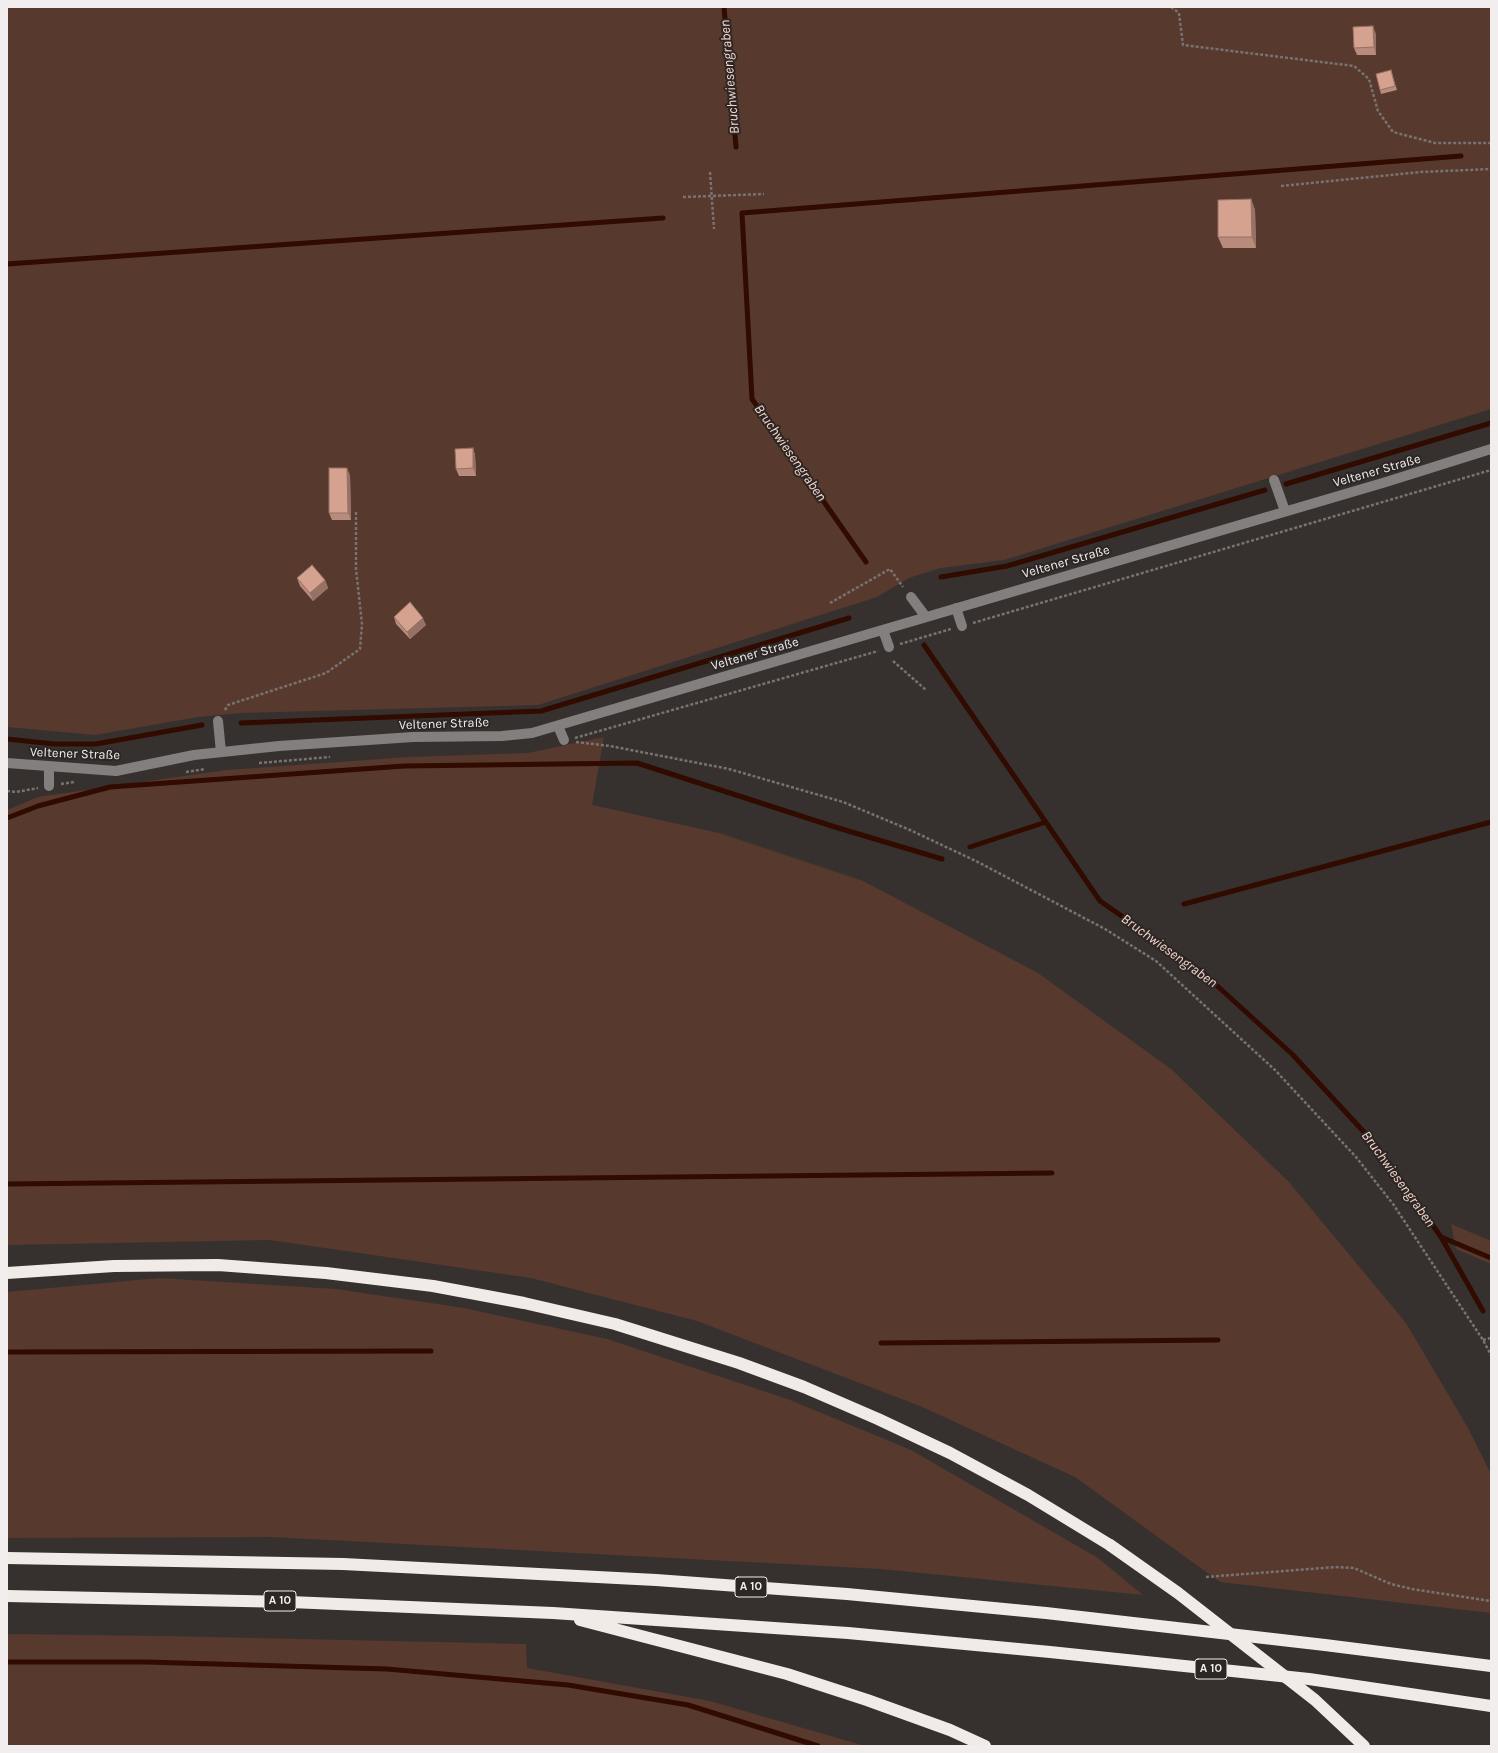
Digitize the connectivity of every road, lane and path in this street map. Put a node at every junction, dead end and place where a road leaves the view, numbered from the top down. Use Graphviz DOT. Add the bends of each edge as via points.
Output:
graph roads {
  1 [pos="1171,7"];
  2 [pos="1491,143"];
  3 [pos="1491,169"];
  4 [pos="710,172"];
  5 [pos="1281,186"];
  6 [pos="764,194"];
  7 [pos="711,197"];
  8 [pos="683,198"];
  9 [pos="714,229"];
  10 [pos="1491,449"];
  11 [pos="1274,480"];
  12 [pos="356,510"];
  13 [pos="1285,511"];
  14 [pos="911,597"];
  15 [pos="830,603"];
  16 [pos="956,608"];
  17 [pos="926,617"];
  18 [pos="962,626"];
  19 [pos="883,630"];
  20 [pos="889,647"];
  21 [pos="893,661"];
  22 [pos="926,690"];
  23 [pos="218,721"];
  24 [pos="558,726"];
  25 [pos="564,740"];
  26 [pos="221,752"];
  27 [pos="7,763"];
  28 [pos="49,767"];
  29 [pos="49,786"];
  30 [pos="7,1273"];
  31 [pos="1491,1338"];
  32 [pos="1483,1340"];
  33 [pos="1491,1355"];
  34 [pos="7,1558"];
  35 [pos="1206,1577"];
  36 [pos="7,1596"];
  37 [pos="1491,1601"];
  38 [pos="553,1613"];
  39 [pos="1491,1666"];
  40 [pos="1491,1706"];
  41 [pos="985,1746"];
  42 [pos="1364,1746"];
  1 -- 2 [label="path" via="1179,13 1183,45 1354,66 1369,79 1378,111 1393,132 1435,143"];
  3 -- 5 [label="path" via="1420,172"];
  4 -- 7 [label="path"];
  6 -- 7 [label="path"];
  7 -- 8 [label="path"];
  7 -- 9 [label="path"];
  10 -- 13 [label="street, Veltener Straße"];
  11 -- 13 [label="street"];
  12 -- 23 [label="path" via="356,569 362,624 360,648 326,673 228,705"];
  13 -- 16 [label="street, Veltener Straße"];
  14 -- 15 [label="path" via="890,569"];
  14 -- 17 [label="street"];
  16 -- 17 [label="street, Veltener Straße"];
  16 -- 18 [label="street"];
  17 -- 19 [label="street, Veltener Straße"];
  19 -- 20 [label="street"];
  19 -- 24 [label="street, Veltener Straße"];
  21 -- 22 [label="path"];
  23 -- 26 [label="street"];
  24 -- 25 [label="street"];
  24 -- 26 [label="street, Veltener Straße" via="532,733 502,736 413,737"];
  25 -- 32 [label="path" via="610,746 729,769 843,802 976,861 1105,929 1156,962 1275,1070 1356,1157 1393,1204"];
  26 -- 28 [label="street, Veltener Straße" via="116,771"];
  27 -- 28 [label="street, Veltener Straße"];
  28 -- 29 [label="street"];
  30 -- 42 [label="highway, bridge" via="114,1266 196,1265 326,1272 433,1286 524,1303 615,1324 746,1366 804,1387 957,1456 1110,1545 1178,1593 1315,1700"];
  31 -- 32 [label="path"];
  32 -- 33 [label="path"];
  34 -- 39 [label="highway, A 10" via="342,1564 656,1580 847,1594 1046,1613"];
  35 -- 37 [label="path" via="1336,1567 1354,1568 1391,1584"];
  36 -- 38 [label="highway, A 10" via="290,1602"];
  38 -- 40 [label="highway, A 10" via="848,1633 1050,1652 1310,1679"];
  38 -- 41 [label="highway" via="787,1674 950,1730"];
}
